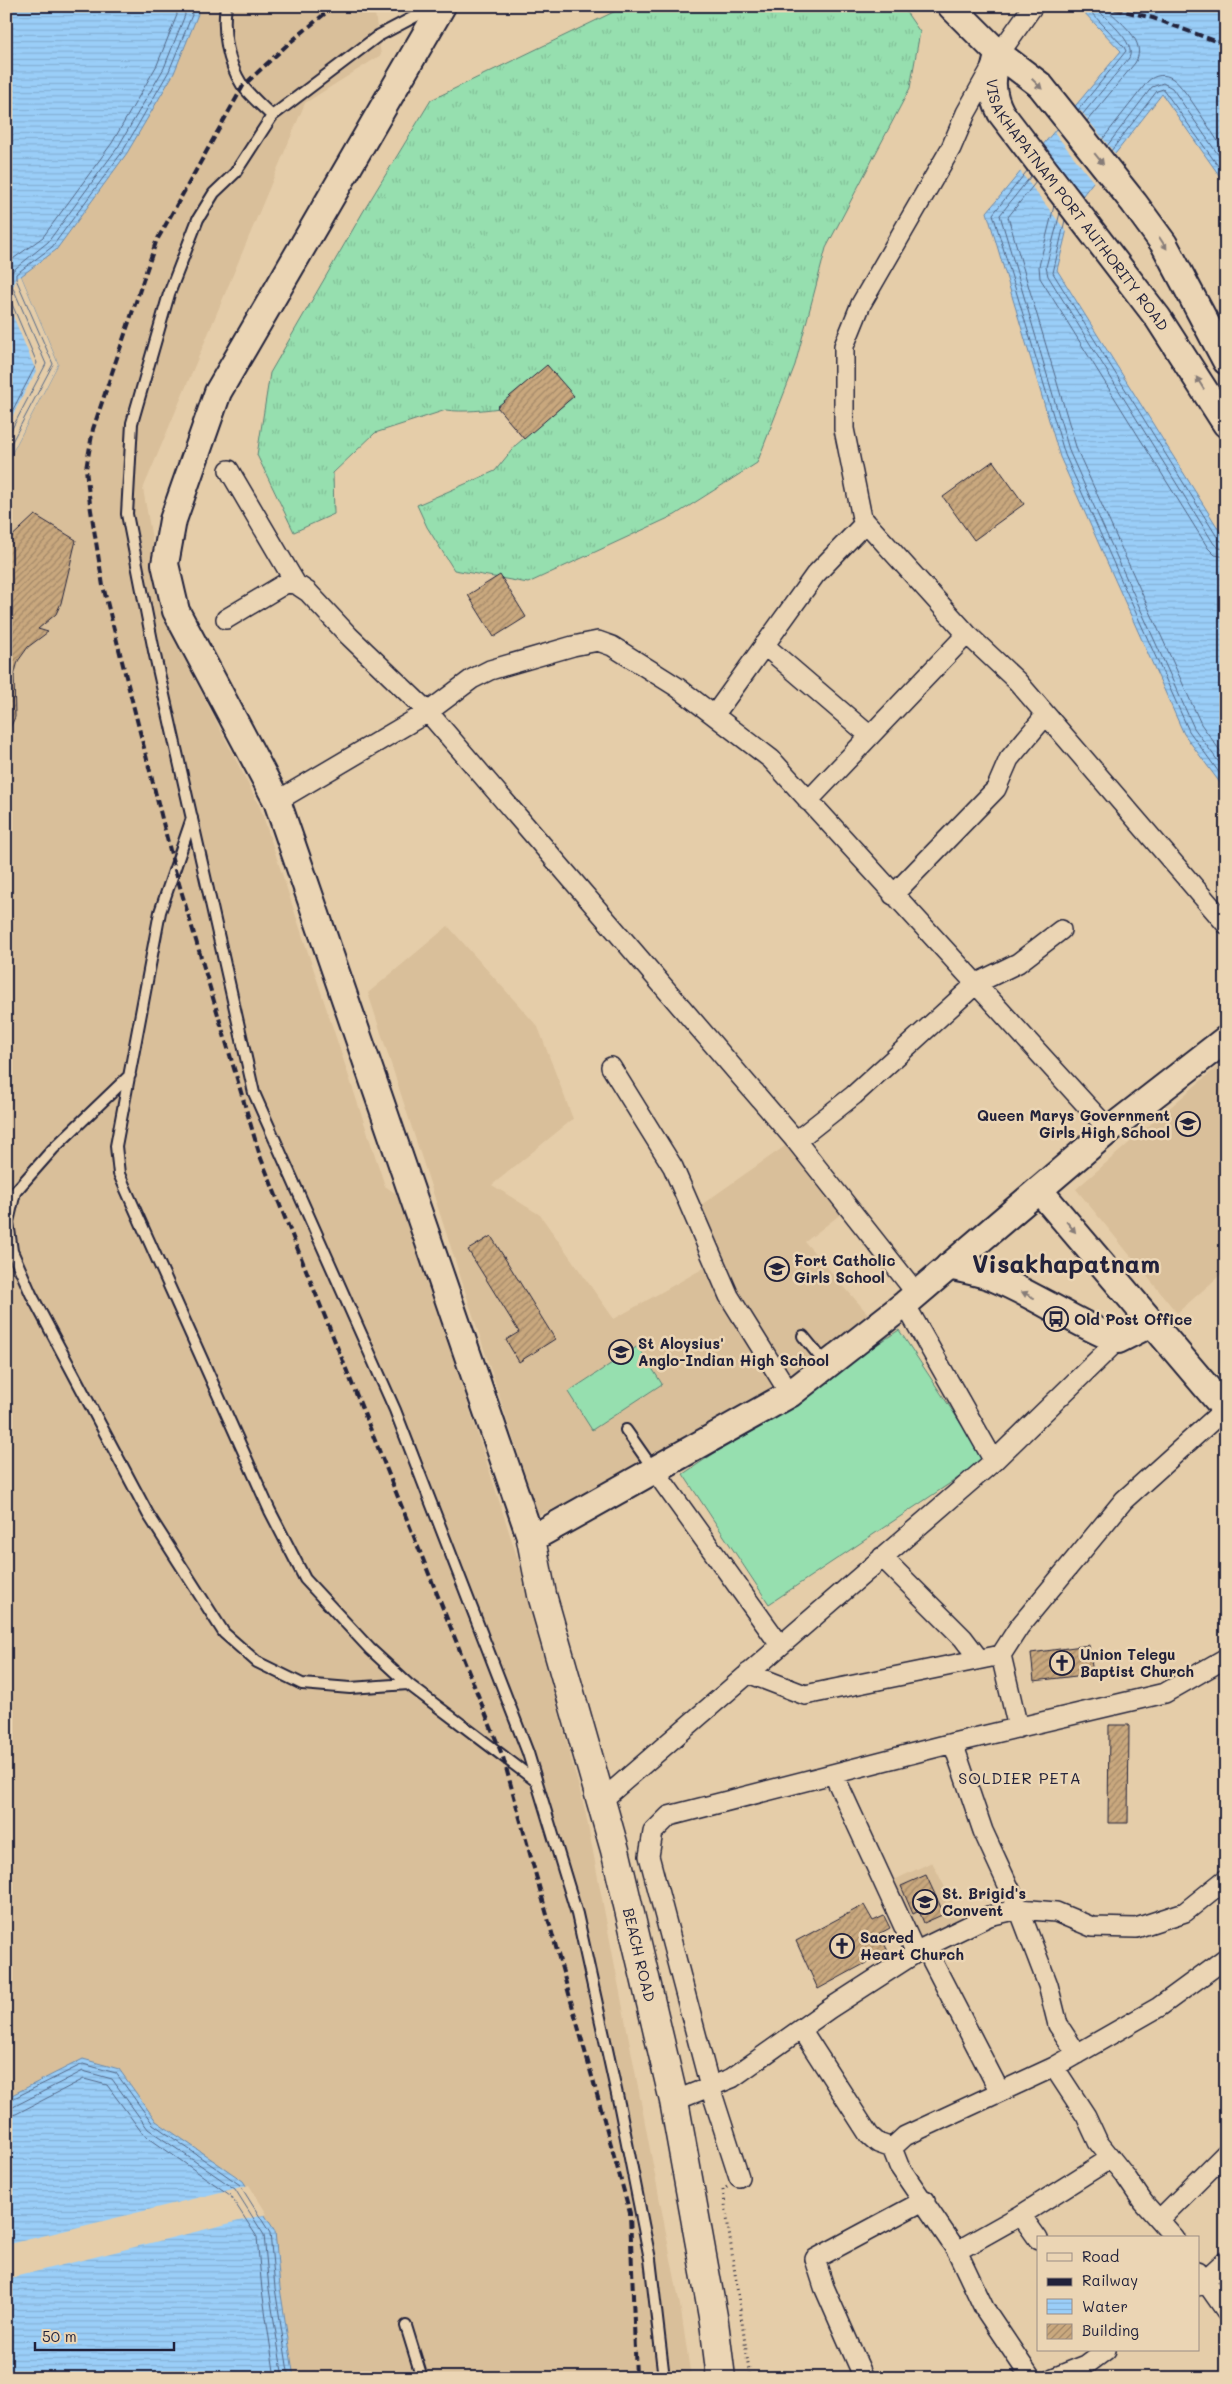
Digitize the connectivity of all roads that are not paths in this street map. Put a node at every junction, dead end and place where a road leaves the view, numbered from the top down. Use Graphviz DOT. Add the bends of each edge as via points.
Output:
graph roads {
  1 [pos="226,6"];
  2 [pos="435,6"];
  3 [pos="442,6"];
  4 [pos="951,6"];
  5 [pos="1033,6"];
  6 [pos="999,54"];
  7 [pos="272,116"];
  8 [pos="1226,361"];
  9 [pos="1226,424"];
  10 [pos="229,470"];
  11 [pos="866,522"];
  12 [pos="296,584"];
  13 [pos="226,619"];
  14 [pos="967,634"];
  15 [pos="764,645"];
  16 [pos="428,712"];
  17 [pos="714,714"];
  18 [pos="1046,715"];
  19 [pos="870,736"];
  20 [pos="277,800"];
  21 [pos="808,800"];
  22 [pos="192,818"];
  23 [pos="893,895"];
  24 [pos="1226,924"];
  25 [pos="1061,930"];
  26 [pos="977,983"];
  27 [pos="1226,1039"];
  28 [pos="611,1067"];
  29 [pos="130,1074"];
  30 [pos="1109,1130"];
  31 [pos="796,1141"];
  32 [pos="1039,1190"];
  33 [pos="949,1266"];
  34 [pos="911,1299"];
  35 [pos="1152,1323"];
  36 [pos="803,1336"];
  37 [pos="1118,1340"];
  38 [pos="827,1365"];
  39 [pos="790,1394"];
  40 [pos="1225,1409"];
  41 [pos="626,1430"];
  42 [pos="994,1461"];
  43 [pos="655,1471"];
  44 [pos="531,1539"];
  45 [pos="882,1557"];
  46 [pos="780,1645"];
  47 [pos="1001,1655"];
  48 [pos="1226,1658"];
  49 [pos="979,1660"];
  50 [pos="748,1673"];
  51 [pos="408,1684"];
  52 [pos="1018,1728"];
  53 [pos="953,1743"];
  54 [pos="834,1775"];
  55 [pos="536,1781"];
  56 [pos="601,1801"];
  57 [pos="1226,1879"];
  58 [pos="1019,1909"];
  59 [pos="920,1950"];
  60 [pos="1226,1958"];
  61 [pos="801,2029"];
  62 [pos="1077,2054"];
  63 [pos="1054,2068"];
  64 [pos="710,2087"];
  65 [pos="1000,2092"];
  66 [pos="674,2101"];
  67 [pos="892,2148"];
  68 [pos="1226,2153"];
  69 [pos="1111,2158"];
  70 [pos="739,2177"];
  71 [pos="925,2200"];
  72 [pos="1021,2215"];
  73 [pos="1159,2220"];
  74 [pos="1173,2236"];
  75 [pos="1037,2238"];
  76 [pos="957,2250"];
  77 [pos="1226,2260"];
  78 [pos="1200,2279"];
  79 [pos="1226,2311"];
  80 [pos="406,2326"];
  81 [pos="1095,2360"];
  82 [pos="422,2378"];
  83 [pos="664,2378"];
  84 [pos="721,2378"];
  85 [pos="864,2378"];
  86 [pos="1031,2378"];
  87 [pos="1053,2378"];
  1 -- 7 [label="lane" via="228,54 243,86"];
  2 -- 7 [label="lane" via="378,36"];
  3 -- 20 [label="street" via="218,392 173,520 164,564 176,611"];
  4 -- 6 [label="street"];
  5 -- 6 [label="street"];
  6 -- 8 [label="street, VISAKHAPATNAM PORT AUTHORITY ROAD, one-way" via="1040,85 1134,203 1164,244"];
  9 -- 6 [label="street, VISAKHAPATNAM PORT AUTHORITY ROAD, one-way" via="1158,318 1001,113 992,88"];
  6 -- 11 [label="street" via="966,113 951,148 861,304 844,346 844,429 862,518"];
  7 -- 22 [label="lane" via="235,173 214,193 198,218 169,294 132,424 127,514"];
  10 -- 12 [label="street"];
  11 -- 14 [label="street"];
  11 -- 15 [label="street" via="815,575"];
  12 -- 13 [label="street" via="286,583"];
  12 -- 16 [label="street" via="308,592"];
  14 -- 18 [label="street" via="1017,681"];
  14 -- 19 [label="street"];
  15 -- 17 [label="street"];
  15 -- 19 [label="street"];
  16 -- 17 [label="street" via="472,679 490,670 598,641 620,651"];
  16 -- 20 [label="street"];
  16 -- 31 [label="street"];
  17 -- 21 [label="street" via="771,759"];
  18 -- 23 [label="street" via="1009,759 996,789"];
  18 -- 24 [label="street"];
  19 -- 21 [label="street"];
  20 -- 44 [label="street"];
  21 -- 23 [label="street"];
  22 -- 29 [label="lane" via="160,912"];
  22 -- 55 [label="lane" via="254,1093 396,1410"];
  23 -- 26 [label="street"];
  25 -- 26 [label="street" via="1018,963"];
  26 -- 30 [label="street"];
  26 -- 31 [label="street" via="854,1095"];
  27 -- 30 [label="street"];
  28 -- 39 [label="street" via="673,1167 729,1296"];
  29 -- 51 [label="lane" via="116,1146 120,1174 270,1511 305,1579 370,1650"];
  29 -- 51 [label="lane" via="53,1149 15,1192 8,1222 12,1251 31,1294 148,1514 224,1633 257,1662 302,1684 350,1688"];
  30 -- 32 [label="street"];
  31 -- 34 [label="street"];
  32 -- 33 [label="street"];
  32 -- 35 [label="street, one-way"];
  33 -- 34 [label="street"];
  37 -- 33 [label="street, one-way" via="1091,1330 993,1278"];
  34 -- 38 [label="street"];
  34 -- 42 [label="street"];
  35 -- 37 [label="street"];
  35 -- 40 [label="street"];
  36 -- 38 [label="lane"];
  37 -- 42 [label="street"];
  38 -- 39 [label="street"];
  39 -- 43 [label="street"];
  40 -- 47 [label="street" via="1124,1500 1019,1627"];
  41 -- 43 [label="lane"];
  42 -- 45 [label="street"];
  43 -- 44 [label="street"];
  43 -- 46 [label="street"];
  44 -- 56 [label="main road, BEACH ROAD" via="542,1595"];
  45 -- 46 [label="street"];
  45 -- 49 [label="street" via="962,1638"];
  46 -- 50 [label="street"];
  47 -- 49 [label="street"];
  47 -- 52 [label="street"];
  48 -- 52 [label="street" via="1165,1693"];
  49 -- 50 [label="street" via="805,1695"];
  50 -- 56 [label="street"];
  51 -- 55 [label="lane"];
  52 -- 53 [label="street"];
  53 -- 54 [label="street"];
  53 -- 58 [label="street" via="983,1831"];
  54 -- 59 [label="street"];
  54 -- 64 [label="street" via="669,1816 653,1832 649,1856"];
  55 -- 83 [label="lane" via="577,1914 620,2108 650,2259"];
  56 -- 66 [label="main road, BEACH ROAD"];
  57 -- 58 [label="street" via="1185,1912 1136,1928 1092,1927 1056,1912"];
  58 -- 59 [label="street" via="989,1916"];
  58 -- 62 [label="street" via="1048,1985 1058,2025"];
  59 -- 61 [label="street"];
  59 -- 65 [label="street"];
  60 -- 62 [label="street" via="1159,2008"];
  61 -- 64 [label="street" via="732,2078"];
  61 -- 67 [label="street" via="869,2135 878,2143"];
  62 -- 63 [label="street"];
  63 -- 65 [label="street"];
  63 -- 69 [label="street"];
  64 -- 66 [label="street"];
  64 -- 70 [label="street"];
  65 -- 67 [label="street" via="904,2136"];
  66 -- 84 [label="main road, BEACH ROAD"];
  67 -- 71 [label="street" via="899,2166"];
  68 -- 73 [label="street"];
  69 -- 72 [label="street"];
  69 -- 73 [label="street"];
  71 -- 76 [label="street"];
  71 -- 85 [label="street" via="815,2258 824,2287"];
  72 -- 75 [label="street"];
  72 -- 76 [label="street"];
  73 -- 74 [label="street"];
  76 -- 86 [label="street" via="984,2308"];
  77 -- 78 [label="street"];
  78 -- 79 [label="street"];
  80 -- 82 [label="lane"];
  81 -- 87 [label="street"];
}
